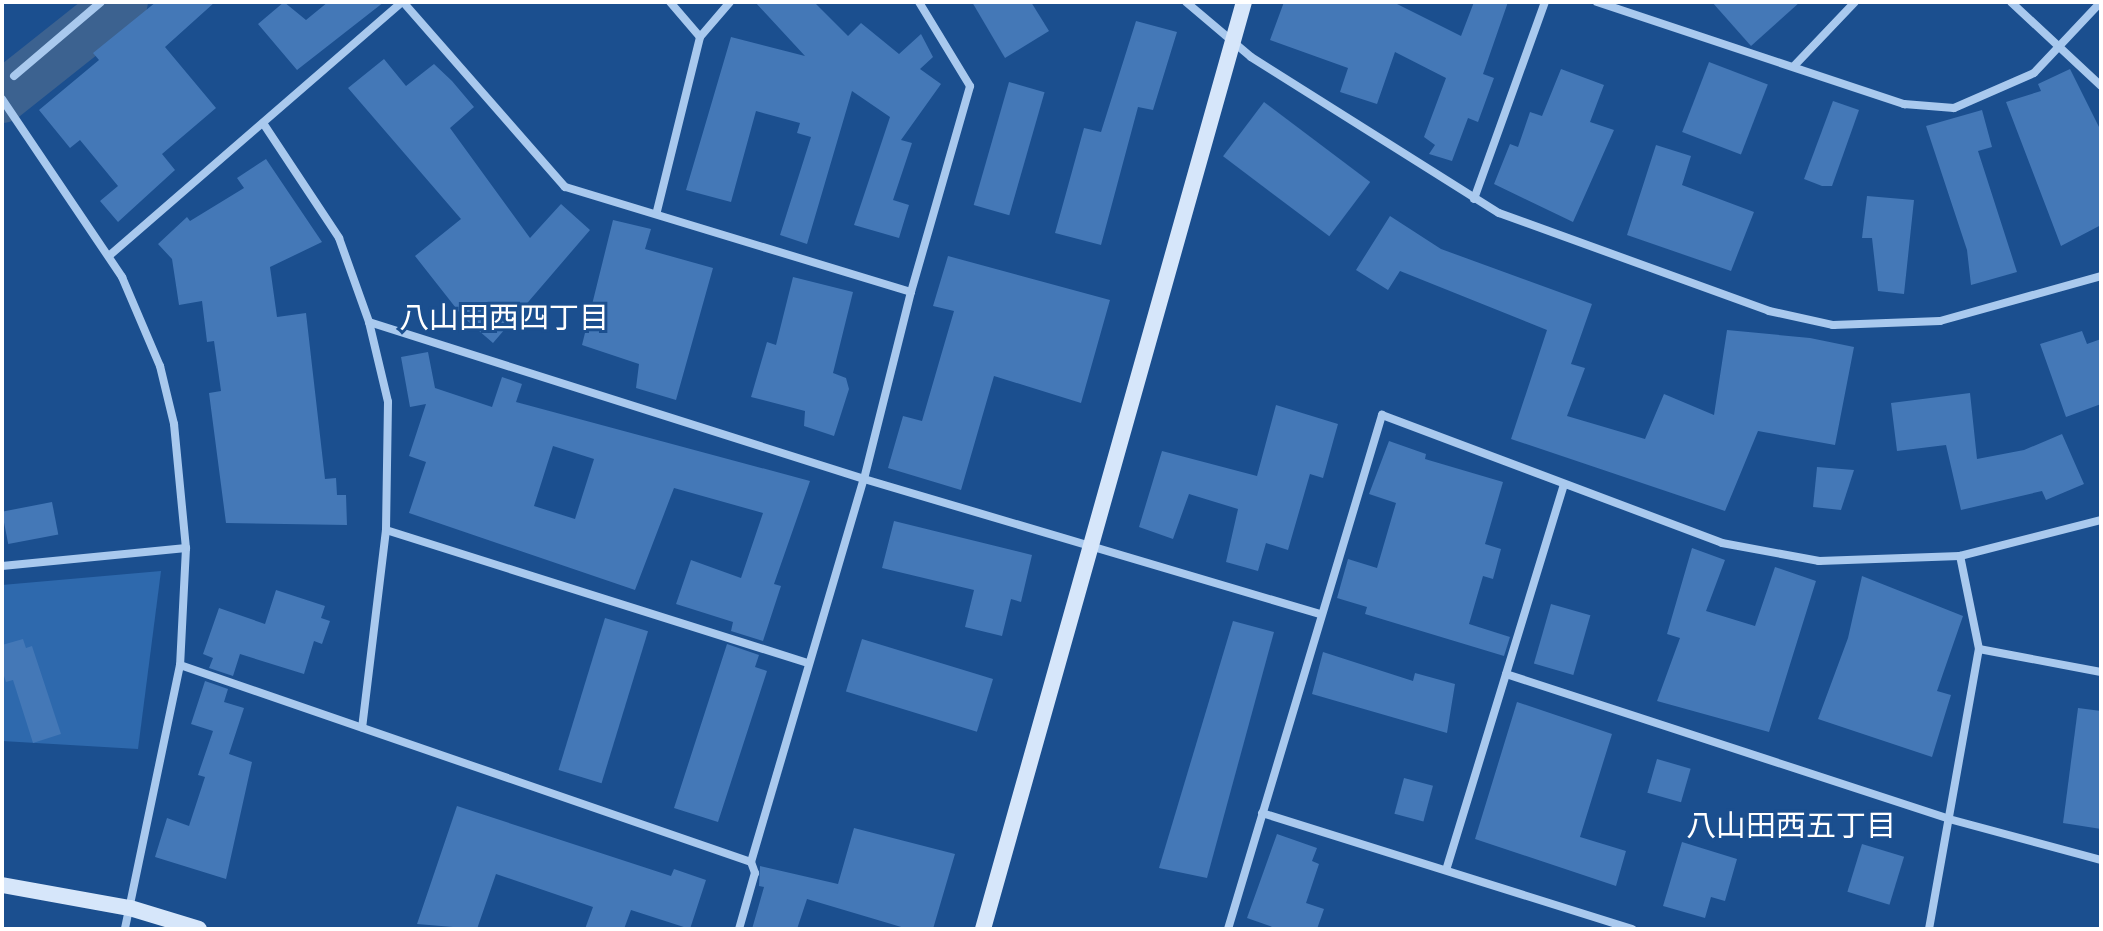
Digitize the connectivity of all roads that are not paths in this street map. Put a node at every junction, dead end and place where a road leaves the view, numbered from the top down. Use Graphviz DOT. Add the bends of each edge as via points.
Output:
graph roads {
  1 [pos="101,2"];
  2 [pos="403,2"];
  3 [pos="670,2"];
  4 [pos="730,2"];
  5 [pos="919,2"];
  6 [pos="1186,2"];
  7 [pos="1244,2"];
  8 [pos="1545,2"];
  9 [pos="1597,2"];
  10 [pos="1855,2"];
  11 [pos="2011,2"];
  12 [pos="2101,2"];
  13 [pos="700,37"];
  14 [pos="1232,43"];
  15 [pos="2060,47"];
  16 [pos="1794,66"];
  17 [pos="14,76"];
  18 [pos="2101,86"];
  19 [pos="2,99"];
  20 [pos="263,123"];
  21 [pos="1474,199"];
  22 [pos="657,211"];
  23 [pos="110,255"];
  24 [pos="2101,276"];
  25 [pos="911,292"];
  26 [pos="369,322"];
  27 [pos="864,479"];
  28 [pos="1564,485"];
  29 [pos="2101,520"];
  30 [pos="386,530"];
  31 [pos="1089,541"];
  32 [pos="186,548"];
  33 [pos="1960,556"];
  34 [pos="2,566"];
  35 [pos="1320,614"];
  36 [pos="1979,649"];
  37 [pos="809,663"];
  38 [pos="180,665"];
  39 [pos="2101,672"];
  40 [pos="1506,674"];
  41 [pos="362,728"];
  42 [pos="1262,813"];
  43 [pos="1949,819"];
  44 [pos="2101,860"];
  45 [pos="751,862"];
  46 [pos="1447,867"];
  47 [pos="2,885"];
  48 [pos="130,908"];
  49 [pos="125,929"];
  50 [pos="199,929"];
  51 [pos="739,929"];
  52 [pos="983,929"];
  53 [pos="1228,929"];
  54 [pos="1632,929"];
  55 [pos="1929,929"];
  1 -- 17 [label="street"];
  2 -- 20 [label="street"];
  2 -- 22 [label="street" via="565,187"];
  3 -- 13 [label="street"];
  4 -- 13 [label="street"];
  5 -- 25 [label="street" via="970,86"];
  6 -- 14 [label="street"];
  7 -- 14 [label="street"];
  8 -- 21 [label="street"];
  9 -- 16 [label="street"];
  10 -- 16 [label="street"];
  11 -- 15 [label="street"];
  12 -- 15 [label="street"];
  13 -- 22 [label="street"];
  14 -- 21 [label="street"];
  14 -- 31 [label="street"];
  15 -- 16 [label="street" via="2034,73 1954,108 1904,104"];
  15 -- 18 [label="street"];
  19 -- 23 [label="street"];
  20 -- 23 [label="street"];
  20 -- 26 [label="street" via="339,238"];
  21 -- 24 [label="street" via="1769,311 1833,325 1940,321"];
  22 -- 25 [label="street"];
  23 -- 32 [label="street" via="160,366 174,424"];
  25 -- 27 [label="street"];
  26 -- 27 [label="street"];
  26 -- 30 [label="street" via="388,402"];
  27 -- 31 [label="street"];
  27 -- 37 [label="street"];
  28 -- 33 [label="street" via="1722,543 1819,561"];
  28 -- 35 [label="street" via="1382,415"];
  28 -- 40 [label="street"];
  29 -- 33 [label="street"];
  30 -- 37 [label="street"];
  30 -- 41 [label="street"];
  31 -- 35 [label="street"];
  31 -- 52 [label="street"];
  32 -- 34 [label="street"];
  32 -- 38 [label="street"];
  33 -- 36 [label="street"];
  35 -- 42 [label="street"];
  36 -- 39 [label="street"];
  36 -- 43 [label="street"];
  37 -- 45 [label="street"];
  38 -- 41 [label="street"];
  38 -- 48 [label="street"];
  40 -- 43 [label="street"];
  40 -- 46 [label="street"];
  41 -- 45 [label="street"];
  42 -- 46 [label="street"];
  42 -- 53 [label="street"];
  43 -- 44 [label="street"];
  43 -- 55 [label="street"];
  45 -- 51 [label="street" via="755,873"];
  46 -- 54 [label="street"];
  47 -- 48 [label="street"];
  48 -- 49 [label="street"];
  48 -- 50 [label="street"];
}
